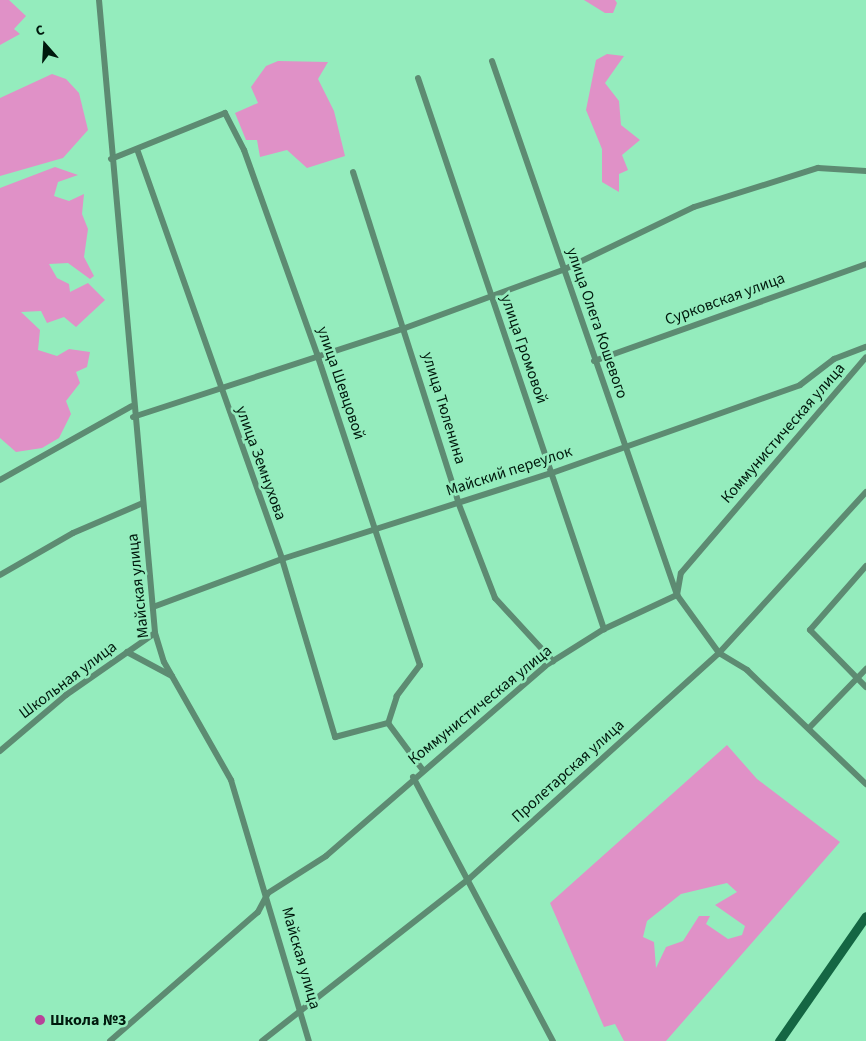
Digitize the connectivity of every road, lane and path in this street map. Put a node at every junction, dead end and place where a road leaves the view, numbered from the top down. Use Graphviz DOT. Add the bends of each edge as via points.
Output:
graph roads {
  1 [pos="99,0"];
  2 [pos="492,61"];
  3 [pos="418,78"];
  4 [pos="138,149"];
  5 [pos="111,159"];
  6 [pos="866,171"];
  7 [pos="354,172"];
  8 [pos="866,264"];
  9 [pos="564,270"];
  10 [pos="492,297"];
  11 [pos="405,328"];
  12 [pos="866,347"];
  13 [pos="317,354"];
  14 [pos="866,357"];
  15 [pos="594,361"];
  16 [pos="218,386"];
  17 [pos="132,406"];
  18 [pos="132,417"];
  19 [pos="627,447"];
  20 [pos="552,473"];
  21 [pos="0,480"];
  22 [pos="866,492"];
  23 [pos="458,502"];
  24 [pos="143,503"];
  25 [pos="375,529"];
  26 [pos="282,559"];
  27 [pos="866,566"];
  28 [pos="0,575"];
  29 [pos="677,595"];
  30 [pos="153,607"];
  31 [pos="604,629"];
  32 [pos="155,633"];
  33 [pos="126,652"];
  34 [pos="720,653"];
  35 [pos="553,661"];
  36 [pos="866,669"];
  37 [pos="173,677"];
  38 [pos="858,678"];
  39 [pos="866,687"];
  40 [pos="388,723"];
  41 [pos="810,727"];
  42 [pos="0,751"];
  43 [pos="422,769"];
  44 [pos="413,777"];
  45 [pos="866,784"];
  46 [pos="470,878"];
  47 [pos="268,892"];
  48 [pos="866,916"];
  49 [pos="302,1007"];
  50 [pos="110,1041"];
  51 [pos="262,1041"];
  52 [pos="309,1041"];
  53 [pos="553,1041"];
  54 [pos="779,1041"];
  1 -- 5 [label="street, Майская улица"];
  2 -- 9 [label="street, улица Олега Кошевого"];
  3 -- 10 [label="street, улица Громовой"];
  4 -- 5 [label="street"];
  4 -- 13 [label="street, улица Шевцовой" via="225,113 244,150"];
  4 -- 16 [label="street, улица Земнухова"];
  5 -- 17 [label="street, Майская улица"];
  6 -- 9 [label="street" via="818,168 694,207"];
  7 -- 11 [label="street, улица Тюленина"];
  8 -- 15 [label="street, Сурковская улица"];
  9 -- 10 [label="street"];
  9 -- 15 [label="street, улица Олега Кошевого"];
  10 -- 11 [label="street"];
  10 -- 20 [label="street, улица Громовой"];
  11 -- 13 [label="street"];
  11 -- 23 [label="street, улица Тюленина"];
  12 -- 19 [label="street, Майский переулок" via="834,359 800,385"];
  13 -- 16 [label="street"];
  13 -- 25 [label="street, улица Шевцовой"];
  14 -- 29 [label="street, Коммунистическая улица" via="681,573"];
  15 -- 19 [label="street, улица Олега Кошевого"];
  16 -- 18 [label="street"];
  16 -- 26 [label="street, улица Земнухова"];
  17 -- 18 [label="street, Майская улица"];
  17 -- 21 [label="street"];
  18 -- 24 [label="street, Майская улица"];
  19 -- 20 [label="street, Майский переулок"];
  19 -- 29 [label="street, улица Олега Кошевого"];
  20 -- 23 [label="street, Майский переулок"];
  20 -- 31 [label="street, улица Громовой"];
  22 -- 34 [label="street, Пролетарская улица"];
  23 -- 25 [label="street, Майский переулок"];
  23 -- 35 [label="street, улица Тюленина" via="495,598"];
  24 -- 28 [label="street" via="73,533"];
  24 -- 30 [label="street, Майская улица"];
  25 -- 26 [label="street, Майский переулок"];
  25 -- 40 [label="street, улица Шевцовой" via="420,666 397,696"];
  26 -- 30 [label="street, Майский переулок"];
  26 -- 40 [label="street, улица Земнухова" via="335,737"];
  27 -- 38 [label="street" via="810,630"];
  29 -- 31 [label="street, Коммунистическая улица"];
  29 -- 34 [label="street, улица Олега Кошевого"];
  30 -- 32 [label="street, Майская улица"];
  31 -- 35 [label="street, Коммунистическая улица"];
  32 -- 33 [label="street, Школьная улица"];
  32 -- 37 [label="street, Майская улица"];
  33 -- 37 [label="street"];
  33 -- 42 [label="street, Школьная улица" via="66,695"];
  34 -- 41 [label="street" via="747,670"];
  34 -- 46 [label="street, Пролетарская улица"];
  35 -- 43 [label="street, Коммунистическая улица"];
  36 -- 38 [label="street"];
  37 -- 47 [label="street, Майская улица" via="231,780"];
  38 -- 39 [label="street"];
  38 -- 41 [label="street"];
  40 -- 43 [label="street"];
  41 -- 45 [label="street"];
  43 -- 44 [label="street, Коммунистическая улица"];
  44 -- 46 [label="street"];
  44 -- 47 [label="street, Коммунистическая улица" via="326,856"];
  46 -- 49 [label="street, Пролетарская улица"];
  46 -- 53 [label="street"];
  47 -- 49 [label="street, Майская улица"];
  47 -- 50 [label="street, Коммунистическая улица" via="258,912"];
  48 -- 54 [label="main road"];
  49 -- 51 [label="street, Пролетарская улица"];
  49 -- 52 [label="street, Майская улица"];
}
